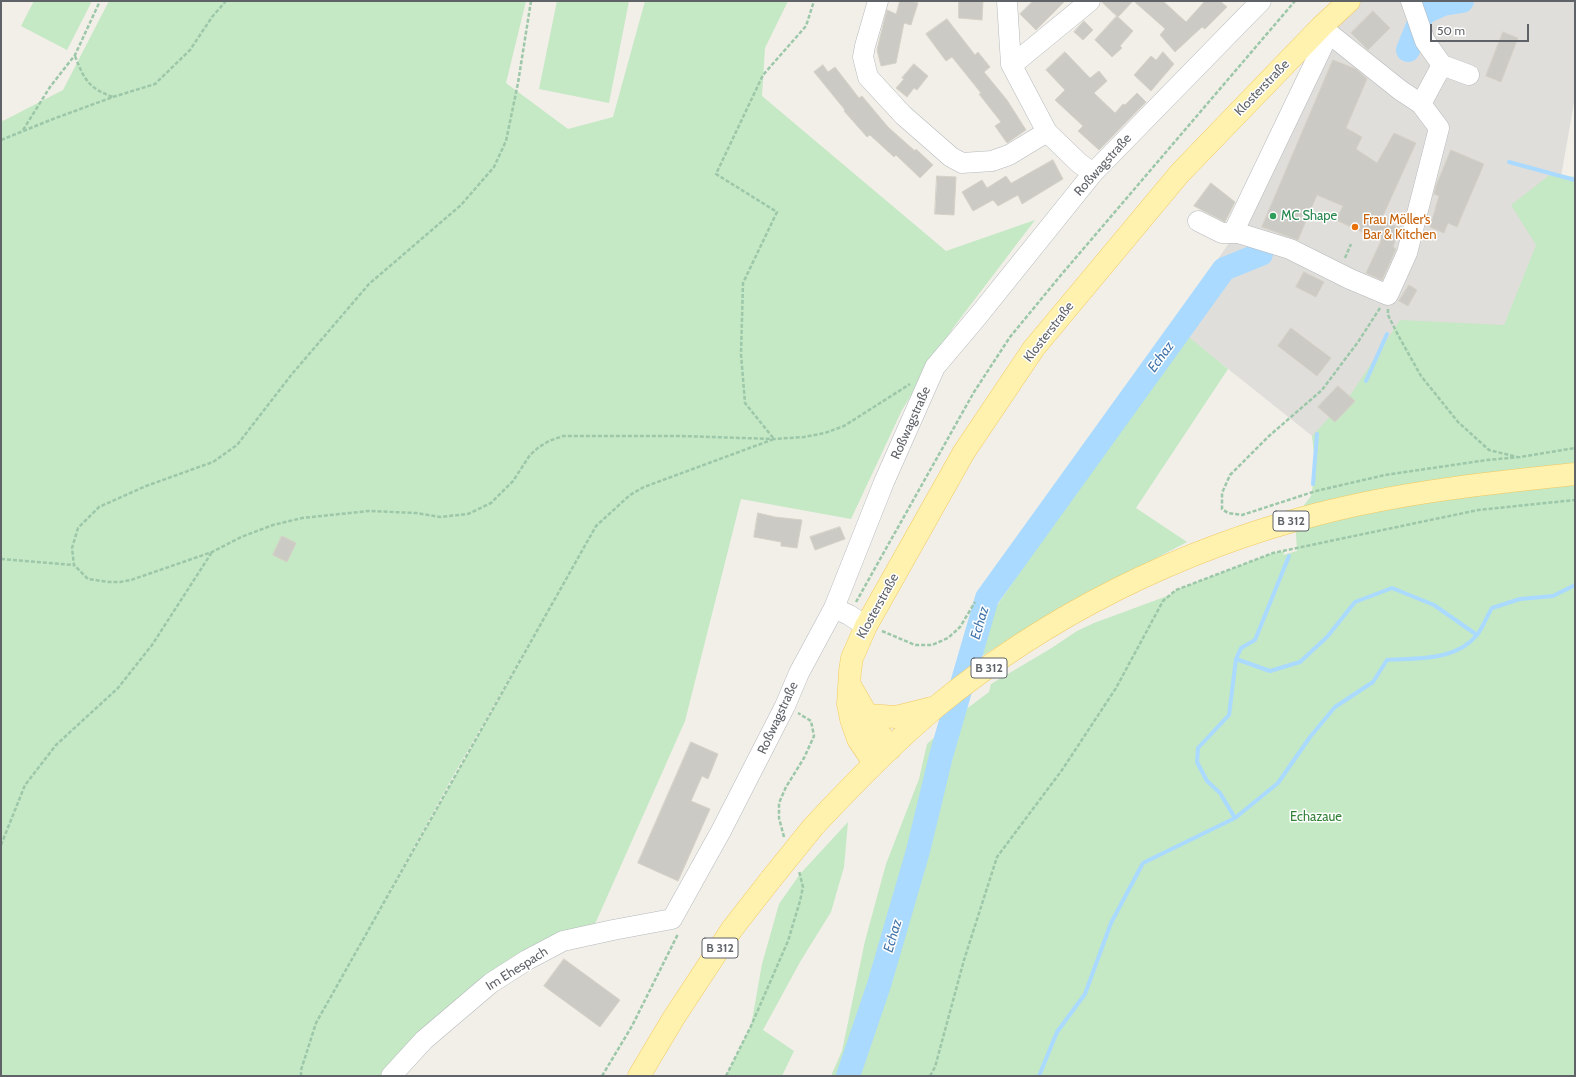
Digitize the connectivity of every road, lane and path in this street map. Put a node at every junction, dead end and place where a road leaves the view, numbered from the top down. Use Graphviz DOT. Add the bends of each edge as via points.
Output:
graph roads {
  1 [pos="100,1"];
  2 [pos="226,1"];
  3 [pos="531,1"];
  4 [pos="814,1"];
  5 [pos="878,1"];
  6 [pos="1006,1"];
  7 [pos="1090,1"];
  8 [pos="1261,1"];
  9 [pos="1350,1"];
  10 [pos="1413,6"];
  11 [pos="1325,30"];
  12 [pos="75,55"];
  13 [pos="1011,64"];
  14 [pos="1442,64"];
  15 [pos="1470,75"];
  16 [pos="113,97"];
  17 [pos="1421,104"];
  18 [pos="22,130"];
  19 [pos="1047,132"];
  20 [pos="1,140"];
  21 [pos="1093,173"];
  22 [pos="1198,221"];
  23 [pos="1233,233"];
  24 [pos="1388,294"];
  25 [pos="935,367"];
  26 [pos="774,439"];
  27 [pos="1575,448"];
  28 [pos="1520,457"];
  29 [pos="1575,474"];
  30 [pos="1575,500"];
  31 [pos="212,552"];
  32 [pos="882,554"];
  33 [pos="1,559"];
  34 [pos="74,565"];
  35 [pos="975,602"];
  36 [pos="850,616"];
  37 [pos="850,685"];
  38 [pos="943,702"];
  39 [pos="867,715"];
  40 [pos="890,749"];
  41 [pos="874,763"];
  42 [pos="1,845"];
  43 [pos="672,919"];
  44 [pos="632,1026"];
  45 [pos="751,1026"];
  46 [pos="301,1076"];
  47 [pos="392,1076"];
  48 [pos="602,1076"];
  49 [pos="639,1076"];
  50 [pos="726,1076"];
  51 [pos="930,1076"];
  1 -- 12 [label="path"];
  2 -- 16 [label="path" via="190,50 155,84"];
  3 -- 34 [label="path" via="506,141 494,167 461,205 369,284 292,374 237,445 213,462 146,486 99,507 78,528 72,548"];
  4 -- 26 [label="path" via="806,26 763,75 716,174 776,212 743,283 741,354 745,403"];
  5 -- 19 [label="street" via="865,46 864,57 868,77 903,115 951,157 962,163 992,161 1009,155"];
  6 -- 13 [label="street"];
  7 -- 13 [label="street"];
  8 -- 21 [label="street, Roßwagstraße"];
  9 -- 11 [label="main road, Klosterstraße"];
  10 -- 14 [label="street" via="1425,41"];
  11 -- 17 [label="street"];
  11 -- 23 [label="street"];
  11 -- 36 [label="main road, Klosterstraße" via="1180,173 1034,348"];
  12 -- 16 [label="path" via="84,79 100,92"];
  12 -- 18 [label="path"];
  13 -- 19 [label="street"];
  14 -- 15 [label="street"];
  14 -- 17 [label="street"];
  16 -- 18 [label="path"];
  17 -- 24 [label="street" via="1439,128 1407,253"];
  18 -- 20 [label="path"];
  19 -- 21 [label="street"];
  21 -- 25 [label="street, Roßwagstraße"];
  22 -- 23 [label="street" via="1222,233"];
  23 -- 24 [label="street" via="1331,266"];
  24 -- 28 [label="path" via="1388,315 1398,335 1421,376 1458,422 1488,450"];
  24 -- 28 [label="path" via="1358,342 1322,390 1269,436 1230,475 1222,493 1222,509 1228,513 1242,515 1316,491 1364,480 1436,467"];
  25 -- 26 [label="path" via="844,426 804,437"];
  25 -- 36 [label="street, Roßwagstraße" via="884,482"];
  26 -- 31 [label="path" via="563,436 549,440 539,447 530,455 513,481 491,503 468,514 440,517 369,511 302,518 273,525"];
  26 -- 46 [label="path" via="644,487 630,495 596,526 316,1023"];
  27 -- 28 [label="path"];
  29 -- 38 [label="main road, B 312" via="1401,496 1320,514 1259,531 1199,552 1089,604 1029,640"];
  30 -- 51 [label="path" via="1478,510 1273,553 1176,590 1163,601 1116,688 1062,770 997,857"];
  31 -- 34 [label="path" via="120,582 88,579"];
  31 -- 42 [label="path" via="152,645 118,688 56,745 25,785"];
  32 -- 36 [label="path"];
  33 -- 34 [label="path"];
  35 -- 36 [label="path" via="960,627 948,638 932,645 915,645"];
  36 -- 37 [label="main road, Klosterstraße"];
  36 -- 43 [label="street, Roßwagstraße" via="799,673 725,824"];
  37 -- 39 [label="main road"];
  37 -- 41 [label="main road, Klosterstraße" via="848,704 854,731"];
  38 -- 39 [label="main road" via="908,715"];
  38 -- 40 [label="main road, B 312"];
  39 -- 40 [label="main road"];
  40 -- 41 [label="main road, B 312"];
  41 -- 49 [label="main road, B 312, bridge" via="813,827 732,929"];
  43 -- 47 [label="street, Im Ehespach" via="563,942 527,960 491,983 430,1035"];
  44 -- 48 [label="path"];
  45 -- 50 [label="path"];
}
